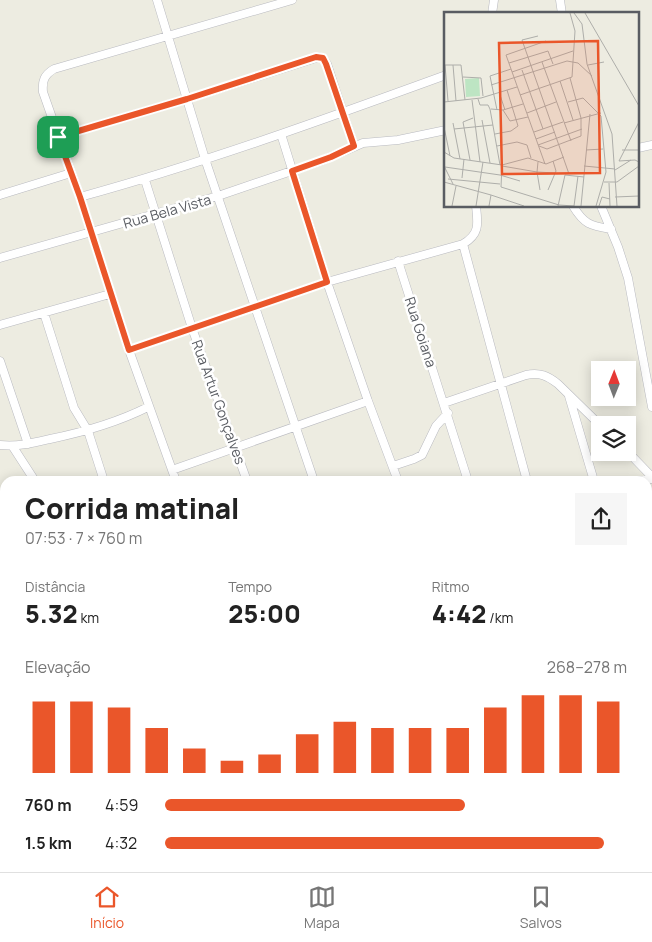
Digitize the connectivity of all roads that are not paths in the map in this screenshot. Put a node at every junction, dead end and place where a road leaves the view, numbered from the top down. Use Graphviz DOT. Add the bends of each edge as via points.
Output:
graph roads {
  1 [pos="157,0"];
  2 [pos="292,0"];
  3 [pos="167,36"];
  4 [pos="444,76"];
  5 [pos="187,99"];
  6 [pos="342,113"];
  7 [pos="444,130"];
  8 [pos="280,134"];
  9 [pos="58,137"];
  10 [pos="354,146"];
  11 [pos="205,159"];
  12 [pos="292,171"];
  13 [pos="72,173"];
  14 [pos="145,180"];
  15 [pos="0,195"];
  16 [pos="218,196"];
  17 [pos="80,197"];
  18 [pos="476,208"];
  19 [pos="575,208"];
  20 [pos="602,208"];
  21 [pos="156,215"];
  22 [pos="611,229"];
  23 [pos="92,233"];
  24 [pos="463,244"];
  25 [pos="0,258"];
  26 [pos="398,261"];
  27 [pos="327,282"];
  28 [pos="110,294"];
  29 [pos="254,306"];
  30 [pos="44,313"];
  31 [pos="0,325"];
  32 [pos="192,328"];
  33 [pos="129,350"];
  34 [pos="0,361"];
  35 [pos="500,384"];
  36 [pos="568,394"];
  37 [pos="368,401"];
  38 [pos="444,403"];
  39 [pos="148,406"];
  40 [pos="652,407"];
  41 [pos="448,413"];
  42 [pos="591,416"];
  43 [pos="295,427"];
  44 [pos="88,431"];
  45 [pos="28,444"];
  46 [pos="0,445"];
  47 [pos="13,447"];
  48 [pos="235,448"];
  49 [pos="636,461"];
  50 [pos="393,466"];
  51 [pos="172,470"];
  52 [pos="32,476"];
  53 [pos="102,476"];
  54 [pos="174,476"];
  55 [pos="245,476"];
  56 [pos="312,476"];
  57 [pos="396,476"];
  58 [pos="467,476"];
  59 [pos="526,476"];
  60 [pos="592,476"];
  61 [pos="650,476"];
  1 -- 3 [label="street"];
  2 -- 3 [label="street"];
  3 -- 5 [label="street"];
  3 -- 9 [label="street" via="49,72 43,92"];
  4 -- 6 [label="street"];
  5 -- 6 [label="street" via="316,57 323,58 326,64"];
  5 -- 9 [label="street"];
  5 -- 11 [label="street"];
  6 -- 8 [label="street"];
  6 -- 10 [label="street"];
  7 -- 10 [label="street, Rua Bela Vista"];
  8 -- 11 [label="street"];
  8 -- 12 [label="street"];
  9 -- 13 [label="street"];
  10 -- 12 [label="street, Rua Bela Vista"];
  11 -- 14 [label="street"];
  11 -- 16 [label="street"];
  12 -- 16 [label="street, Rua Bela Vista"];
  12 -- 27 [label="street"];
  13 -- 15 [label="street"];
  13 -- 17 [label="street"];
  14 -- 17 [label="street"];
  14 -- 21 [label="street, Rua Artur Gonçalves"];
  16 -- 21 [label="street, Rua Bela Vista"];
  16 -- 29 [label="street"];
  17 -- 23 [label="street"];
  18 -- 24 [label="street" via="476,232"];
  19 -- 22 [label="street" via="586,223"];
  20 -- 22 [label="street"];
  21 -- 23 [label="street, Rua Bela Vista"];
  21 -- 32 [label="street, Rua Artur Gonçalves"];
  22 -- 40 [label="street" via="632,295"];
  23 -- 25 [label="street, Rua Bela Vista"];
  23 -- 28 [label="street"];
  24 -- 26 [label="street"];
  24 -- 35 [label="street"];
  26 -- 27 [label="street"];
  26 -- 38 [label="street, Rua Goiana"];
  27 -- 29 [label="street"];
  27 -- 37 [label="street"];
  28 -- 30 [label="street"];
  28 -- 33 [label="street"];
  29 -- 32 [label="street"];
  29 -- 43 [label="street"];
  30 -- 31 [label="street"];
  30 -- 44 [label="street" via="74,408"];
  32 -- 33 [label="street"];
  32 -- 48 [label="street, Rua Artur Gonçalves"];
  33 -- 39 [label="street"];
  34 -- 45 [label="street"];
  35 -- 36 [label="street" via="539,374 550,378"];
  35 -- 38 [label="street"];
  35 -- 59 [label="street"];
  36 -- 42 [label="street"];
  36 -- 60 [label="street"];
  37 -- 43 [label="street"];
  37 -- 50 [label="street"];
  38 -- 41 [label="street, Rua Goiana"];
  39 -- 44 [label="street"];
  39 -- 51 [label="street"];
  41 -- 50 [label="street" via="436,426 422,455"];
  41 -- 58 [label="street, Rua Goiana"];
  43 -- 48 [label="street"];
  43 -- 56 [label="street"];
  44 -- 45 [label="street"];
  44 -- 53 [label="street"];
  45 -- 47 [label="street"];
  46 -- 47 [label="street"];
  47 -- 52 [label="street"];
  48 -- 51 [label="street"];
  48 -- 55 [label="street, Rua Artur Gonçalves"];
  49 -- 61 [label="street"];
  50 -- 57 [label="street"];
  51 -- 54 [label="street"];
}
